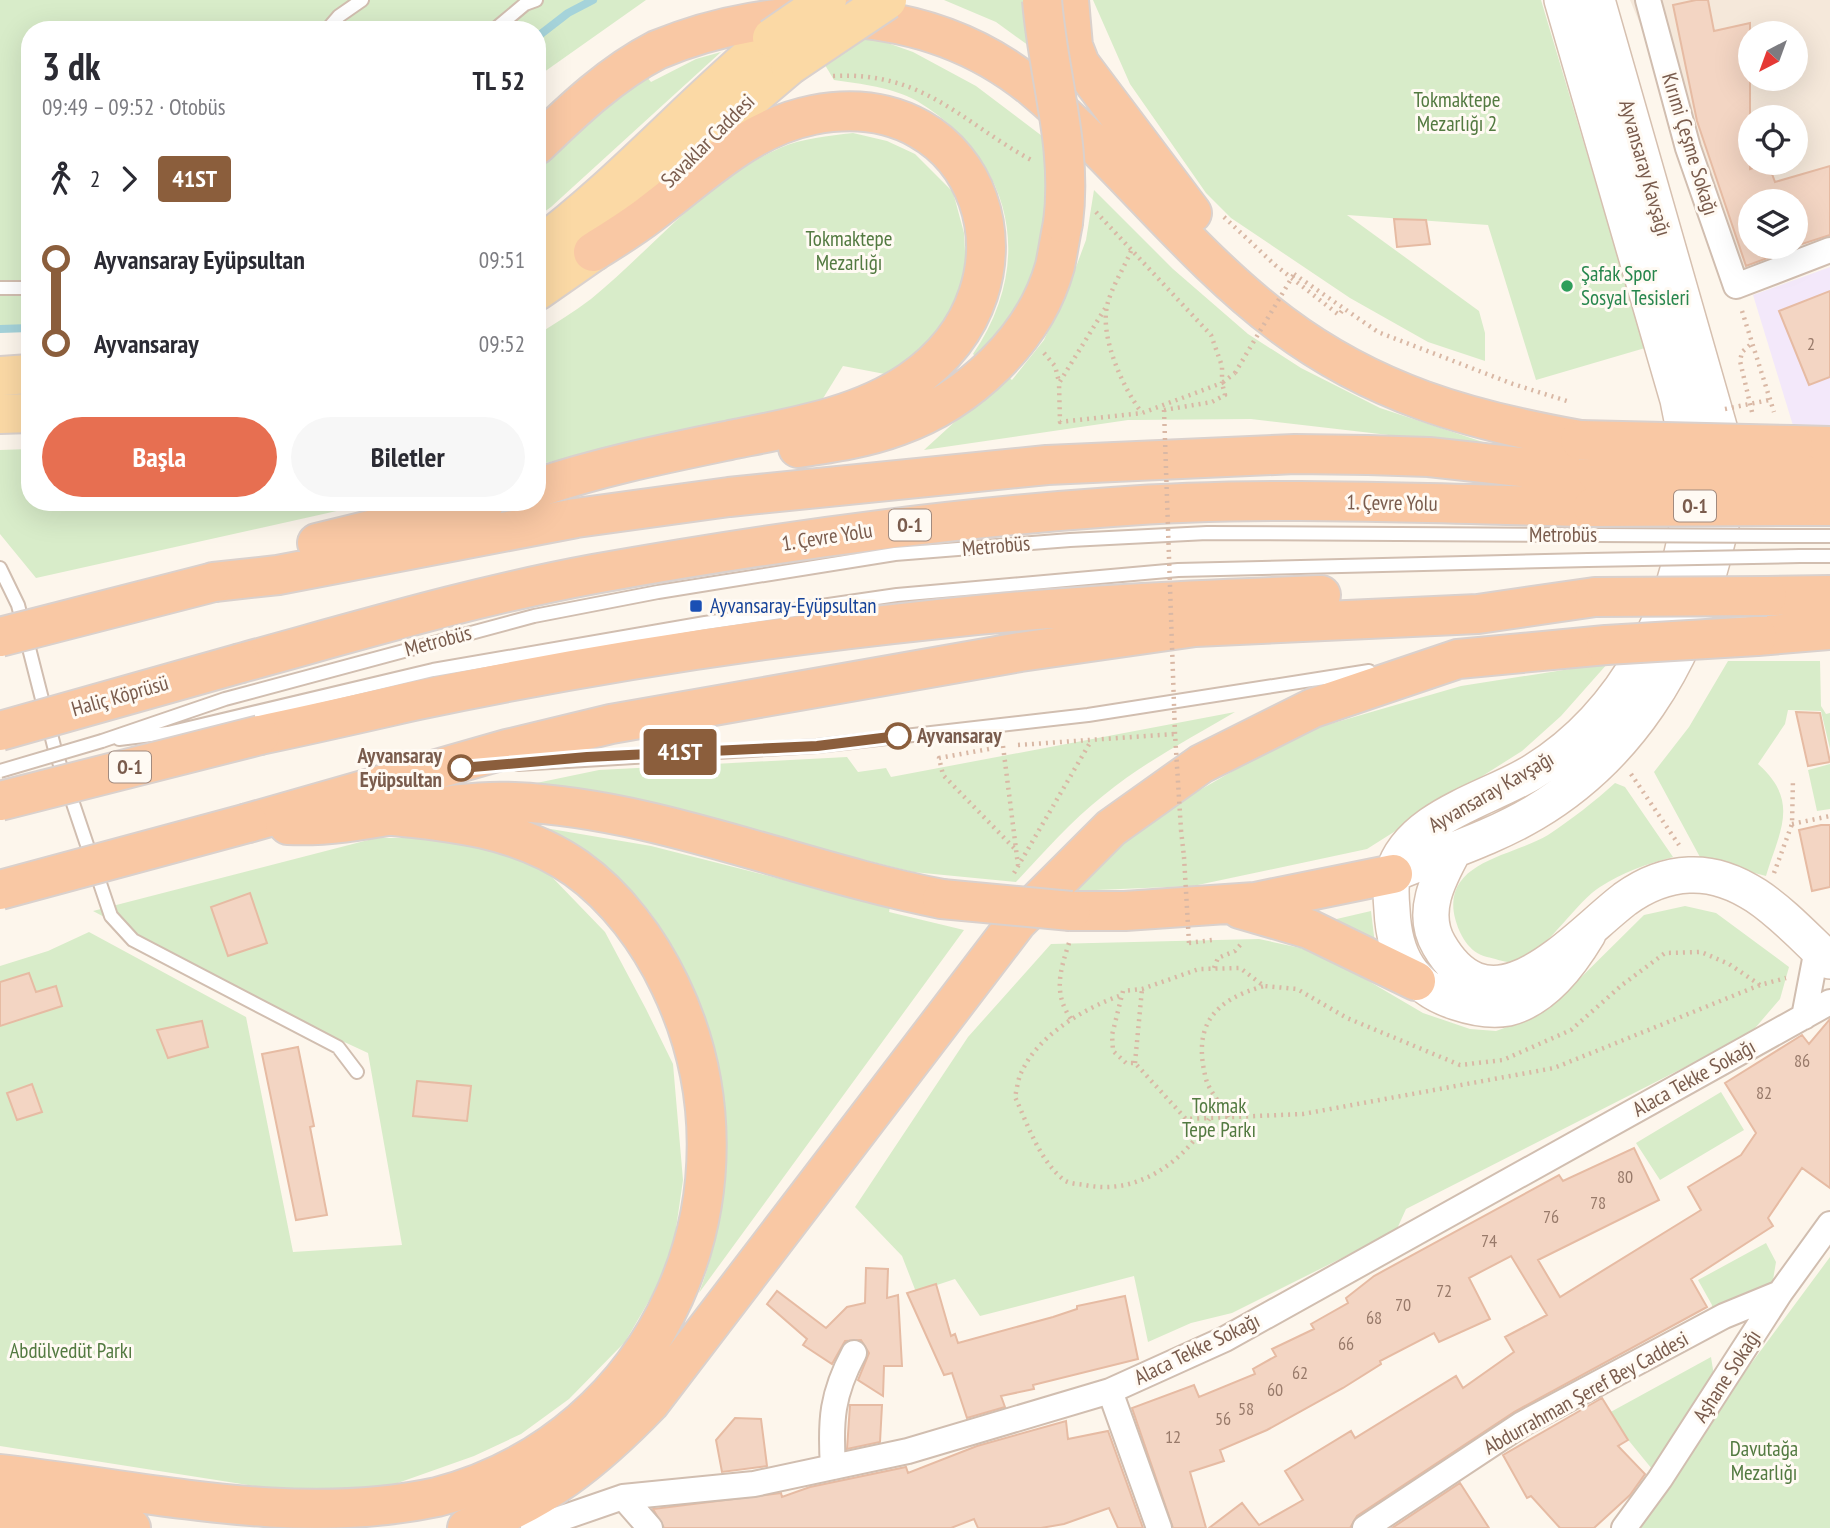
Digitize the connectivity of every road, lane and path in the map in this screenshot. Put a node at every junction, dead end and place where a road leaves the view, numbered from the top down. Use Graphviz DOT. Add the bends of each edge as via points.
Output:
graph roads {
  1 [pos="362,0"];
  2 [pos="536,0"];
  3 [pos="827,0"];
  4 [pos="887,0"];
  5 [pos="1042,0"];
  6 [pos="1069,0"];
  7 [pos="1562,0"];
  8 [pos="1597,0"];
  9 [pos="1648,0"];
  10 [pos="335,21"];
  11 [pos="505,21"];
  12 [pos="781,52"];
  13 [pos="546,137"];
  14 [pos="546,241"];
  15 [pos="1830,250"];
  16 [pos="1132,251"];
  17 [pos="593,252"];
  18 [pos="546,285"];
  19 [pos="1735,286"];
  20 [pos="0,288"];
  21 [pos="21,288"];
  22 [pos="1107,307"];
  23 [pos="1752,343"];
  24 [pos="21,375"];
  25 [pos="0,376"];
  26 [pos="1222,383"];
  27 [pos="1383,384"];
  28 [pos="1769,400"];
  29 [pos="1142,413"];
  30 [pos="0,414"];
  31 [pos="21,414"];
  32 [pos="1754,419"];
  33 [pos="1830,446"];
  34 [pos="1589,471"];
  35 [pos="546,487"];
  36 [pos="546,489"];
  37 [pos="1808,490"];
  38 [pos="449,511"];
  39 [pos="1830,536"];
  40 [pos="1830,556"];
  41 [pos="0,568"];
  42 [pos="214,582"];
  43 [pos="1830,595"];
  44 [pos="1595,597"];
  45 [pos="1830,630"];
  46 [pos="0,637"];
  47 [pos="1458,659"];
  48 [pos="241,663"];
  49 [pos="0,731"];
  50 [pos="1175,734"];
  51 [pos="102,741"];
  52 [pos="1091,741"];
  53 [pos="1003,746"];
  54 [pos="1626,767"];
  55 [pos="437,770"];
  56 [pos="0,771"];
  57 [pos="1793,779"];
  58 [pos="0,801"];
  59 [pos="383,815"];
  60 [pos="1830,816"];
  61 [pos="248,822"];
  62 [pos="1792,824"];
  63 [pos="1014,848"];
  64 [pos="1454,850"];
  65 [pos="1018,866"];
  66 [pos="1393,873"];
  67 [pos="1699,875"];
  68 [pos="1012,876"];
  69 [pos="0,890"];
  70 [pos="1761,899"];
  71 [pos="1221,906"];
  72 [pos="1071,925"];
  73 [pos="1588,934"];
  74 [pos="1243,936"];
  75 [pos="1189,943"];
  76 [pos="1823,955"];
  77 [pos="1416,981"];
  78 [pos="1760,985"];
  79 [pos="1264,986"];
  80 [pos="1142,989"];
  81 [pos="1119,996"];
  82 [pos="1830,1002"];
  83 [pos="1804,1017"];
  84 [pos="1071,1019"];
  85 [pos="1135,1063"];
  86 [pos="357,1072"];
  87 [pos="1229,1117"];
  88 [pos="1210,1118"];
  89 [pos="1830,1224"];
  90 [pos="1780,1293"];
  91 [pos="854,1353"];
  92 [pos="1110,1391"];
  93 [pos="833,1467"];
  94 [pos="1,1474"];
  95 [pos="623,1497"];
  96 [pos="0,1511"];
  97 [pos="74,1524"];
  98 [pos="129,1528"];
  99 [pos="467,1528"];
  100 [pos="533,1528"];
  101 [pos="650,1528"];
  102 [pos="1158,1528"];
  103 [pos="1365,1528"];
  104 [pos="1623,1528"];
  1 -- 10 [label="lane"];
  2 -- 11 [label="lane"];
  3 -- 12 [label="main road, Savaklar Caddesi, bridge"];
  4 -- 12 [label="main road, Savaklar Caddesi, bridge"];
  5 -- 36 [label="highway, bridge" via="1065,143 1063,223 1047,286 1020,333 971,386 929,413 860,438"];
  6 -- 27 [label="highway" via="1073,46 1080,64 1181,201 1229,254 1298,318"];
  7 -- 66 [label="main road, Ayvansaray Kavşağı" via="1678,400 1689,458 1687,527 1655,633 1599,716 1566,749 1531,772 1422,831"];
  8 -- 64 [label="main road, Ayvansaray Kavşağı" via="1720,430 1726,482 1723,517 1697,617 1639,720 1580,781 1501,831"];
  9 -- 19 [label="street, Kırımi Çeşme Sokağı" via="1688,148"];
  12 -- 14 [label="main road, Savaklar Caddesi" via="686,113"];
  12 -- 17 [label="main road, Savaklar Caddesi" via="744,104"];
  13 -- 27 [label="highway" via="592,95 655,51 736,20 775,12 837,12 924,27 981,54 1031,87 1241,293 1323,354"];
  15 -- 19 [label="street"];
  16 -- 22 [label="path"];
  17 -- 18 [label="main road, Savaklar Caddesi"];
  17 -- 35 [label="highway" via="754,137 814,115 851,112 877,114 912,126 943,146 976,192 988,241 981,293 968,323 938,360 887,396 806,424 607,467"];
  19 -- 23 [label="path"];
  20 -- 21 [label="lane"];
  22 -- 29 [label="path" via="1116,370"];
  22 -- 29 [label="path" via="1059,383 1060,422"];
  23 -- 28 [label="path"];
  23 -- 32 [label="path" via="1740,361"];
  24 -- 25 [label="main road"];
  26 -- 29 [label="path"];
  26 -- 34 [label="path, bridge" via="1235,373 1294,274 1378,332 1513,384"];
  26 -- 50 [label="path, bridge" via="1225,396 1164,410"];
  27 -- 34 [label="highway" via="1490,423"];
  30 -- 31 [label="main road"];
  33 -- 37 [label="highway"];
  34 -- 37 [label="highway, bridge"];
  34 -- 37 [label="highway, O-1, bridge"];
  34 -- 42 [label="highway" via="1429,457 1295,454 1047,465 729,497 576,518 278,575"];
  34 -- 48 [label="highway, 1. Çevre Yolu / O-1" via="894,527 593,574"];
  34 -- 51 [label="lane, Metrobüs" via="1207,533 895,554 658,592 534,616 225,699"];
  37 -- 39 [label="lane"];
  38 -- 42 [label="highway" via="311,545"];
  40 -- 51 [label="lane, Metrobüs, bridge" via="1178,570 897,595 433,670 168,733"];
  41 -- 86 [label="lane" via="18,605 55,750 111,916 133,940 338,1048"];
  42 -- 46 [label="highway, bridge"];
  43 -- 44 [label="highway, O-1, bridge"];
  44 -- 55 [label="highway" via="1478,614 1195,627 1020,652 611,724"];
  44 -- 58 [label="highway, O-1, bridge" via="1527,588 1431,590 1183,600 939,619 593,668 418,700"];
  45 -- 47 [label="highway, bridge"];
  47 -- 55 [label="lane" via="1088,715 817,746 587,757"];
  47 -- 99 [label="highway" via="1313,708 1266,730 1201,764 1111,828 1017,922 650,1403 578,1471 536,1499"];
  48 -- 49 [label="highway, Haliç Köprüsü / O-1, bridge"];
  50 -- 52 [label="path"];
  50 -- 75 [label="path, bridge"];
  51 -- 56 [label="lane, Metrobüs, bridge"];
  52 -- 53 [label="path"];
  52 -- 65 [label="path"];
  53 -- 63 [label="path"];
  53 -- 63 [label="path" via="939,758 943,775"];
  54 -- 67 [label="path"];
  55 -- 61 [label="highway"];
  57 -- 62 [label="path"];
  59 -- 61 [label="highway" via="306,826"];
  59 -- 72 [label="highway, bridge" via="461,802 516,802 581,811 645,822 942,900"];
  59 -- 94 [label="highway" via="455,821 545,850 607,895 638,930 663,970 686,1018 701,1079 707,1143 697,1239 676,1296 652,1339 620,1383 571,1430 529,1459 439,1496 379,1508 257,1508"];
  60 -- 62 [label="path"];
  61 -- 69 [label="highway, bridge"];
  62 -- 70 [label="path"];
  63 -- 65 [label="path"];
  64 -- 66 [label="main road, Ayvansaray Kavşağı"];
  64 -- 73 [label="main road" via="1434,892 1430,914 1436,940 1460,973 1487,983 1517,980 1541,969"];
  65 -- 68 [label="path"];
  66 -- 71 [label="highway"];
  66 -- 77 [label="main road" via="1393,930 1398,951"];
  67 -- 70 [label="main road" via="1754,892"];
  67 -- 73 [label="main road" via="1647,885"];
  70 -- 76 [label="main road"];
  71 -- 72 [label="highway"];
  71 -- 77 [label="highway" via="1309,929"];
  72 -- 84 [label="path" via="1059,975 1061,1000"];
  73 -- 77 [label="main road" via="1556,977 1531,998 1507,1008 1464,1005 1442,998"];
  74 -- 80 [label="path" via="1240,947 1218,958 1214,968 1169,977"];
  76 -- 83 [label="street"];
  78 -- 87 [label="path" via="1554,1068 1303,1114"];
  79 -- 87 [label="path" via="1218,1006 1202,1035 1206,1080"];
  80 -- 81 [label="path" via="1128,988"];
  80 -- 85 [label="path"];
  81 -- 84 [label="path"];
  81 -- 85 [label="path" via="1113,1051 1126,1063"];
  82 -- 83 [label="street, Alaca Tekke Sokağı"];
  83 -- 92 [label="street, Alaca Tekke Sokağı" via="1226,1339"];
  84 -- 88 [label="path" via="1021,1071 1015,1097 1044,1160 1066,1182 1104,1189 1149,1178 1194,1144"];
  85 -- 88 [label="path" via="1186,1119"];
  87 -- 88 [label="path"];
  89 -- 90 [label="street, Aşhane Sokağı"];
  90 -- 103 [label="street, Abdurrahman Şeref Bey Caddesi" via="1724,1316 1522,1424"];
  90 -- 104 [label="street, Aşhane Sokağı" via="1660,1479"];
  91 -- 93 [label="street" via="838,1383 832,1411"];
  92 -- 93 [label="street, Alaca Tekke Sokağı" via="908,1451"];
  92 -- 102 [label="street"];
  93 -- 95 [label="street, Alaca Tekke Sokağı" via="754,1484"];
  95 -- 100 [label="street, Alaca Tekke Sokağı"];
  95 -- 101 [label="street"];
  96 -- 97 [label="highway"];
  97 -- 98 [label="highway"];
}
